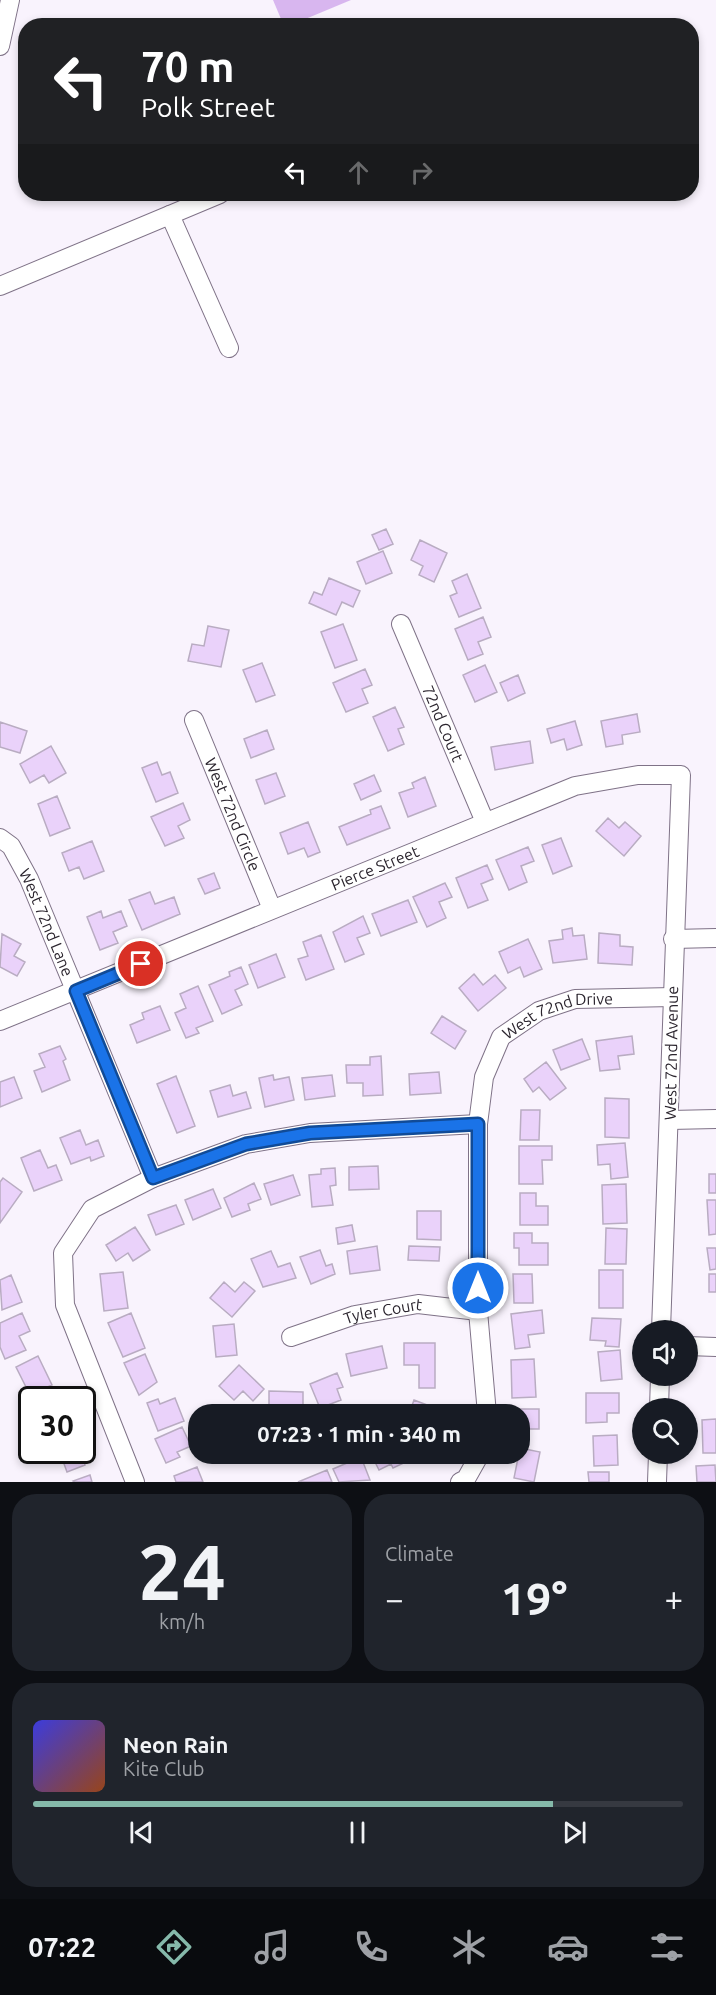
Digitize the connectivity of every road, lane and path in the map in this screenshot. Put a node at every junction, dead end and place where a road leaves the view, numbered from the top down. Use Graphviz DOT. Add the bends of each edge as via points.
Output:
graph roads {
  1 [pos="10,0"];
  2 [pos="0,46"];
  3 [pos="203,201"];
  4 [pos="170,215"];
  5 [pos="0,286"];
  6 [pos="229,348"];
  7 [pos="400,624"];
  8 [pos="194,720"];
  9 [pos="681,775"];
  10 [pos="485,822"];
  11 [pos="0,838"];
  12 [pos="272,909"];
  13 [pos="716,938"];
  14 [pos="674,939"];
  15 [pos="76,991"];
  16 [pos="673,997"];
  17 [pos="0,1021"];
  18 [pos="716,1119"];
  19 [pos="669,1120"];
  20 [pos="478,1124"];
  21 [pos="153,1178"];
  22 [pos="478,1311"];
  23 [pos="661,1320"];
  24 [pos="291,1337"];
  25 [pos="698,1346"];
  26 [pos="716,1347"];
  27 [pos="486,1404"];
  28 [pos="474,1464"];
  29 [pos="658,1464"];
  30 [pos="463,1481"];
  31 [pos="135,1482"];
  32 [pos="657,1482"];
  1 -- 2 [label="street"];
  3 -- 4 [label="street"];
  4 -- 5 [label="street"];
  4 -- 6 [label="street"];
  7 -- 10 [label="street, 72nd Court"];
  8 -- 12 [label="street, West 72nd Circle"];
  9 -- 10 [label="street, Pierce Street" via="638,775 575,786"];
  9 -- 14 [label="street, West 72nd Avenue"];
  10 -- 12 [label="street, Pierce Street"];
  11 -- 15 [label="street, West 72nd Lane" via="11,846 29,879"];
  12 -- 15 [label="street, Pierce Street"];
  13 -- 14 [label="street"];
  14 -- 16 [label="street, West 72nd Avenue"];
  15 -- 17 [label="street, Pierce Street"];
  15 -- 21 [label="street, West 72nd Lane"];
  16 -- 19 [label="street, West 72nd Avenue"];
  16 -- 20 [label="street, West 72nd Drive" via="575,999 539,1011 501,1037 484,1077"];
  18 -- 19 [label="street"];
  19 -- 23 [label="street, West 72nd Avenue"];
  20 -- 21 [label="street" via="310,1133 246,1144"];
  20 -- 22 [label="street, West 72nd Drive"];
  21 -- 31 [label="street" via="92,1209 63,1253 65,1305"];
  22 -- 24 [label="street, Tyler Court" via="418,1304 356,1315"];
  22 -- 27 [label="street, West 72nd Drive"];
  25 -- 26 [label="street"];
  28 -- 30 [label="street"];
  29 -- 32 [label="street"];
}
